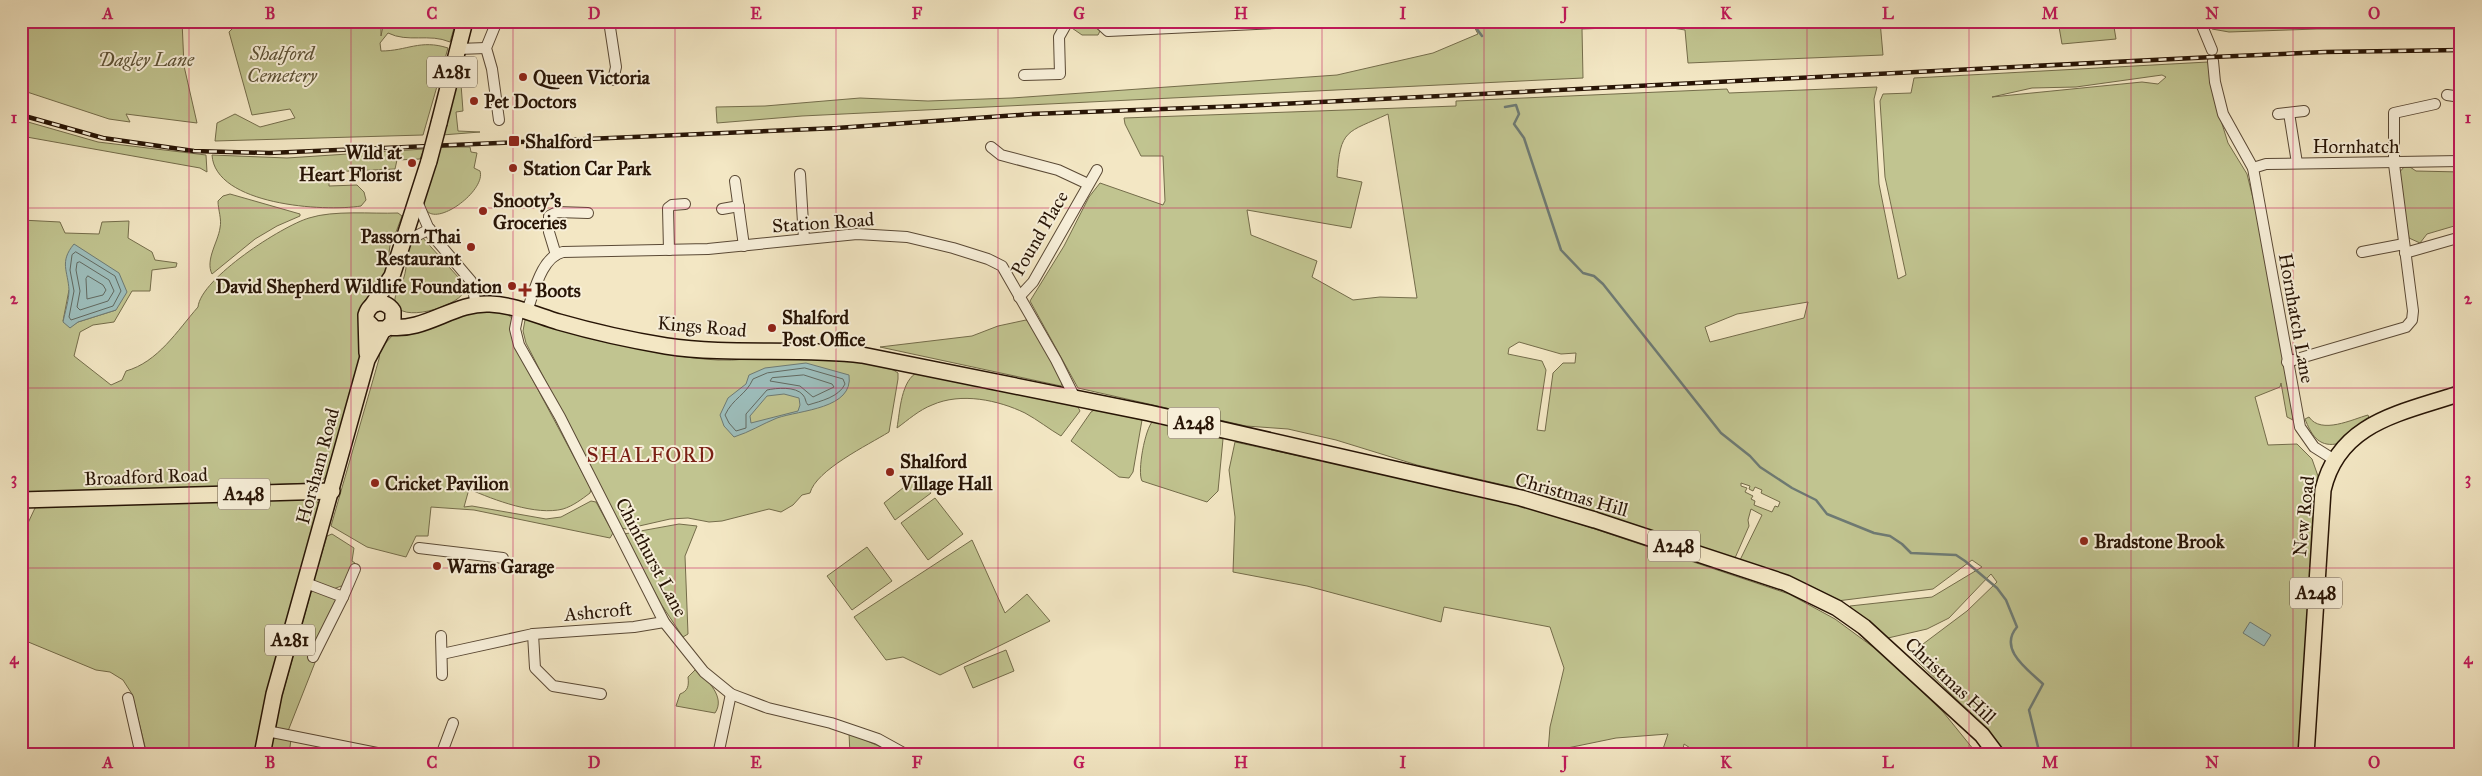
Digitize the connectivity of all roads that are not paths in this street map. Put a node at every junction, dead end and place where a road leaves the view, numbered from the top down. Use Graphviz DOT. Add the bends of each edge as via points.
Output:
graph roads {
  1 [pos="465,21"];
  2 [pos="497,21"];
  3 [pos="609,21"];
  4 [pos="1068,21"];
  5 [pos="1097,21"];
  6 [pos="1138,21"];
  7 [pos="1317,21"];
  8 [pos="2200,21"];
  9 [pos="1148,29"];
  10 [pos="486,48"];
  11 [pos="458,49"];
  12 [pos="2212,50"];
  13 [pos="2213,61"];
  14 [pos="1024,75"];
  15 [pos="612,80"];
  16 [pos="2447,95"];
  17 [pos="2461,97"];
  18 [pos="2435,104"];
  19 [pos="2304,112"];
  20 [pos="2289,113"];
  21 [pos="2278,114"];
  22 [pos="499,120"];
  23 [pos="991,147"];
  24 [pos="2461,161"];
  25 [pos="2297,163"];
  26 [pos="2394,164"];
  27 [pos="2252,168"];
  28 [pos="1097,170"];
  29 [pos="800,174"];
  30 [pos="735,181"];
  31 [pos="1088,184"];
  32 [pos="416,199"];
  33 [pos="685,204"];
  34 [pos="739,206"];
  35 [pos="722,209"];
  36 [pos="588,213"];
  37 [pos="430,229"];
  38 [pos="405,237"];
  39 [pos="2461,237"];
  40 [pos="804,239"];
  41 [pos="744,246"];
  42 [pos="2404,248"];
  43 [pos="669,250"];
  44 [pos="2362,252"];
  45 [pos="556,254"];
  46 [pos="392,276"];
  47 [pos="1019,297"];
  48 [pos="373,304"];
  49 [pos="476,304"];
  50 [pos="392,310"];
  51 [pos="523,310"];
  52 [pos="367,321"];
  53 [pos="424,322"];
  54 [pos="386,328"];
  55 [pos="367,360"];
  56 [pos="2287,362"];
  57 [pos="2461,392"];
  58 [pos="1075,398"];
  59 [pos="2333,459"];
  60 [pos="332,491"];
  61 [pos="21,500"];
  62 [pos="419,548"];
  63 [pos="503,558"];
  64 [pos="355,569"];
  65 [pos="306,583"];
  66 [pos="343,597"];
  67 [pos="664,622"];
  68 [pos="533,634"];
  69 [pos="441,636"];
  70 [pos="442,654"];
  71 [pos="313,657"];
  72 [pos="442,675"];
  73 [pos="601,694"];
  74 [pos="731,694"];
  75 [pos="128,698"];
  76 [pos="453,724"];
  77 [pos="267,731"];
  78 [pos="142,755"];
  79 [pos="262,755"];
  80 [pos="387,755"];
  81 [pos="441,755"];
  82 [pos="718,755"];
  83 [pos="907,755"];
  84 [pos="1997,755"];
  85 [pos="2306,755"];
  1 -- 11 [label="main road, A281"];
  2 -- 10 [label="street"];
  3 -- 15 [label="street" via="616,67"];
  4 -- 14 [label="street" via="1059,37 1060,74"];
  5 -- 9 [label="street" via="1108,31"];
  6 -- 9 [label="street"];
  7 -- 9 [label="street"];
  8 -- 12 [label="street"];
  10 -- 11 [label="street"];
  10 -- 22 [label="street"];
  11 -- 32 [label="main road, A281, bridge"];
  13 -- 27 [label="street, Hornhatch Lane" via="2223,114"];
  16 -- 17 [label="street"];
  18 -- 26 [label="street" via="2394,112"];
  19 -- 20 [label="street"];
  20 -- 21 [label="street"];
  20 -- 25 [label="street"];
  23 -- 31 [label="street" via="1001,155 1058,170"];
  24 -- 26 [label="street, Hornhatch"];
  25 -- 26 [label="street, Hornhatch"];
  25 -- 27 [label="street, Hornhatch"];
  26 -- 42 [label="street"];
  27 -- 56 [label="street, Hornhatch Lane"];
  28 -- 31 [label="street, Pound Place"];
  29 -- 40 [label="street"];
  30 -- 34 [label="street"];
  31 -- 47 [label="street, Pound Place" via="1033,282"];
  32 -- 37 [label="street"];
  32 -- 38 [label="main road, A281"];
  33 -- 43 [label="street" via="672,204 668,208"];
  34 -- 35 [label="street"];
  34 -- 41 [label="street"];
  36 -- 45 [label="street" via="557,212 549,216 548,232"];
  37 -- 38 [label="street" via="412,238"];
  37 -- 49 [label="street" via="471,281"];
  38 -- 46 [label="main road, A281"];
  39 -- 42 [label="street"];
  40 -- 41 [label="street, Station Road"];
  40 -- 47 [label="street, Station Road" via="885,235 953,248 999,264"];
  41 -- 43 [label="street, Station Road"];
  42 -- 44 [label="street"];
  42 -- 56 [label="street" via="2414,310 2406,327"];
  43 -- 45 [label="street, Station Road"];
  45 -- 51 [label="street" via="546,265"];
  46 -- 48 [label="main road, A281"];
  46 -- 50 [label="main road, A281"];
  47 -- 58 [label="street, Station Road"];
  48 -- 50 [label="main road" via="381,303"];
  48 -- 52 [label="main road" via="368,310"];
  49 -- 51 [label="main road, Kings Road / A248"];
  49 -- 53 [label="main road, Kings Road / A248"];
  50 -- 53 [label="main road"];
  50 -- 54 [label="main road" via="393,321"];
  51 -- 58 [label="main road, Kings Road / A248" via="582,328 666,346 841,353 929,367"];
  51 -- 67 [label="street, Chinthurst Lane" via="515,328 519,345 560,417"];
  52 -- 54 [label="main road" via="374,329"];
  52 -- 55 [label="main road, Horsham Road / A281"];
  53 -- 54 [label="main road, Kings Road / A248" via="411,327"];
  54 -- 55 [label="main road, Horsham Road / A281"];
  55 -- 60 [label="main road, Horsham Road / A281"];
  56 -- 59 [label="street, Hornhatch Lane" via="2300,427 2314,447"];
  57 -- 59 [label="main road, New Road / A248" via="2368,427 2350,440"];
  58 -- 84 [label="main road, Christmas Hill / A248" via="1522,498 1786,583 1837,608 1864,627 1982,735"];
  59 -- 85 [label="main road, New Road / A248" via="2323,490"];
  60 -- 61 [label="main road, Broadford Road / A248"];
  60 -- 65 [label="main road, Horsham Road / A281"];
  62 -- 63 [label="street"];
  64 -- 66 [label="street"];
  65 -- 66 [label="street"];
  65 -- 77 [label="main road, Horsham Road / A281" via="274,694"];
  66 -- 71 [label="street"];
  67 -- 68 [label="street, Ashcroft"];
  67 -- 74 [label="street, Chinthurst Lane" via="704,672"];
  68 -- 70 [label="street, Ashcroft"];
  68 -- 73 [label="street" via="535,668 554,686"];
  69 -- 70 [label="street"];
  70 -- 72 [label="street"];
  74 -- 82 [label="street"];
  74 -- 83 [label="street, Chinthurst Lane" via="768,708 878,739"];
  75 -- 78 [label="street"];
  76 -- 81 [label="street"];
  77 -- 79 [label="main road, Horsham Road / A281"];
  77 -- 80 [label="street"];
}
